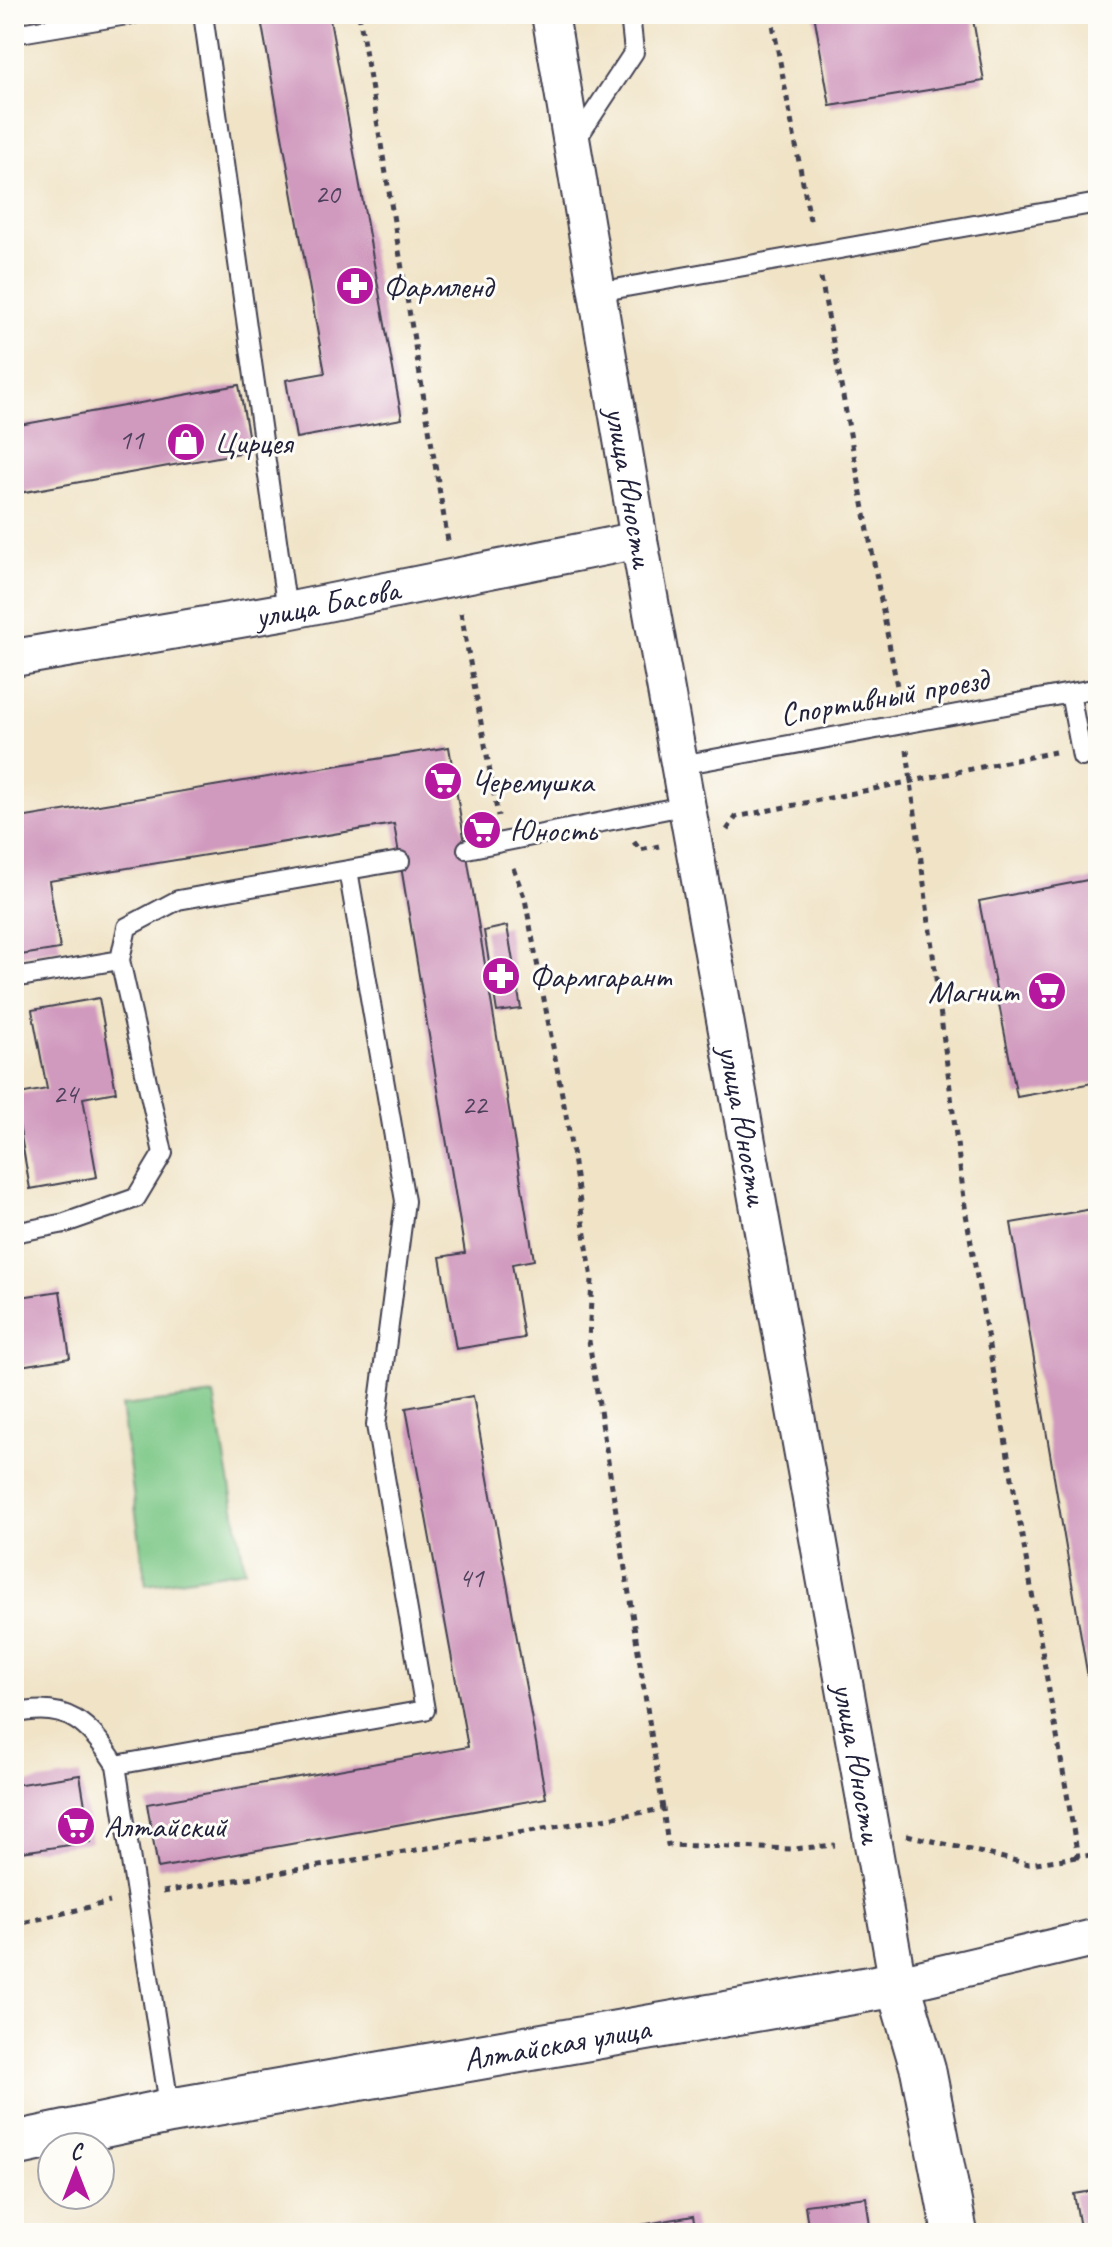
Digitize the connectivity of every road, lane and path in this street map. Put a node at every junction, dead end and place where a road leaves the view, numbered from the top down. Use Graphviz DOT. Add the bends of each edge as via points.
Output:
graph roads {
  1 [pos="133,14"];
  2 [pos="203,14"];
  3 [pos="359,14"];
  4 [pos="550,14"];
  5 [pos="630,14"];
  6 [pos="771,14"];
  7 [pos="14,34"];
  8 [pos="572,145"];
  9 [pos="1098,203"];
  10 [pos="1090,226"];
  11 [pos="816,254"];
  12 [pos="1098,269"];
  13 [pos="598,292"];
  14 [pos="639,540"];
  15 [pos="454,577"];
  16 [pos="287,611"];
  17 [pos="14,658"];
  18 [pos="1098,688"];
  19 [pos="1070,693"];
  20 [pos="904,723"];
  21 [pos="1081,752"];
  22 [pos="681,765"];
  23 [pos="911,782"];
  24 [pos="688,805"];
  25 [pos="630,837"];
  26 [pos="694,840"];
  27 [pos="503,842"];
  28 [pos="467,849"];
  29 [pos="400,861"];
  30 [pos="348,870"];
  31 [pos="120,960"];
  32 [pos="14,978"];
  33 [pos="14,1233"];
  34 [pos="14,1714"];
  35 [pos="116,1765"];
  36 [pos="663,1809"];
  37 [pos="872,1840"];
  38 [pos="1098,1854"];
  39 [pos="1078,1857"];
  40 [pos="137,1896"];
  41 [pos="14,1925"];
  42 [pos="1098,1937"];
  43 [pos="898,1984"];
  44 [pos="170,2111"];
  45 [pos="14,2144"];
  46 [pos="955,2233"];
  1 -- 7 [label="lane"];
  2 -- 16 [label="lane"];
  3 -- 15 [label="path"];
  4 -- 8 [label="street, улица Юности"];
  5 -- 8 [label="lane" via="634,52"];
  6 -- 11 [label="path"];
  8 -- 13 [label="street, улица Юности"];
  9 -- 11 [label="lane"];
  10 -- 12 [label="path"];
  11 -- 13 [label="lane"];
  11 -- 20 [label="path"];
  13 -- 14 [label="street, улица Юности"];
  14 -- 15 [label="street, улица Басова"];
  14 -- 22 [label="street, улица Юности"];
  15 -- 16 [label="street, улица Басова"];
  15 -- 27 [label="path"];
  16 -- 17 [label="street, улица Басова"];
  18 -- 19 [label="lane, Спортивный проезд"];
  19 -- 20 [label="lane, Спортивный проезд"];
  19 -- 21 [label="lane"];
  20 -- 22 [label="lane, Спортивный проезд"];
  20 -- 23 [label="path"];
  21 -- 23 [label="path"];
  22 -- 24 [label="street, улица Юности"];
  23 -- 26 [label="path" via="736,817 728,830"];
  23 -- 39 [label="path" via="966,1214"];
  24 -- 26 [label="street, улица Юности"];
  24 -- 27 [label="lane"];
  25 -- 26 [label="path" via="640,850"];
  26 -- 37 [label="street, улица Юности"];
  27 -- 28 [label="lane"];
  27 -- 36 [label="path" via="525,899 568,1126 592,1279 589,1341"];
  29 -- 30 [label="lane"];
  30 -- 31 [label="lane" via="178,900 127,927"];
  30 -- 35 [label="lane" via="405,1201 376,1425 425,1710"];
  31 -- 32 [label="lane"];
  31 -- 33 [label="lane" via="163,1153 136,1198 65,1223"];
  34 -- 35 [label="lane" via="69,1714 96,1733"];
  35 -- 40 [label="lane"];
  36 -- 37 [label="path" via="668,1845 793,1849"];
  36 -- 40 [label="path"];
  37 -- 39 [label="path" via="899,1832 1029,1864"];
  37 -- 43 [label="street, улица Юности"];
  38 -- 39 [label="path"];
  40 -- 41 [label="path"];
  40 -- 44 [label="lane"];
  42 -- 43 [label="street, Алтайская улица"];
  43 -- 44 [label="main road, Алтайская улица"];
  43 -- 46 [label="main road, улица Юности" via="923,2069"];
  44 -- 45 [label="main road, Алтайская улица"];
}
